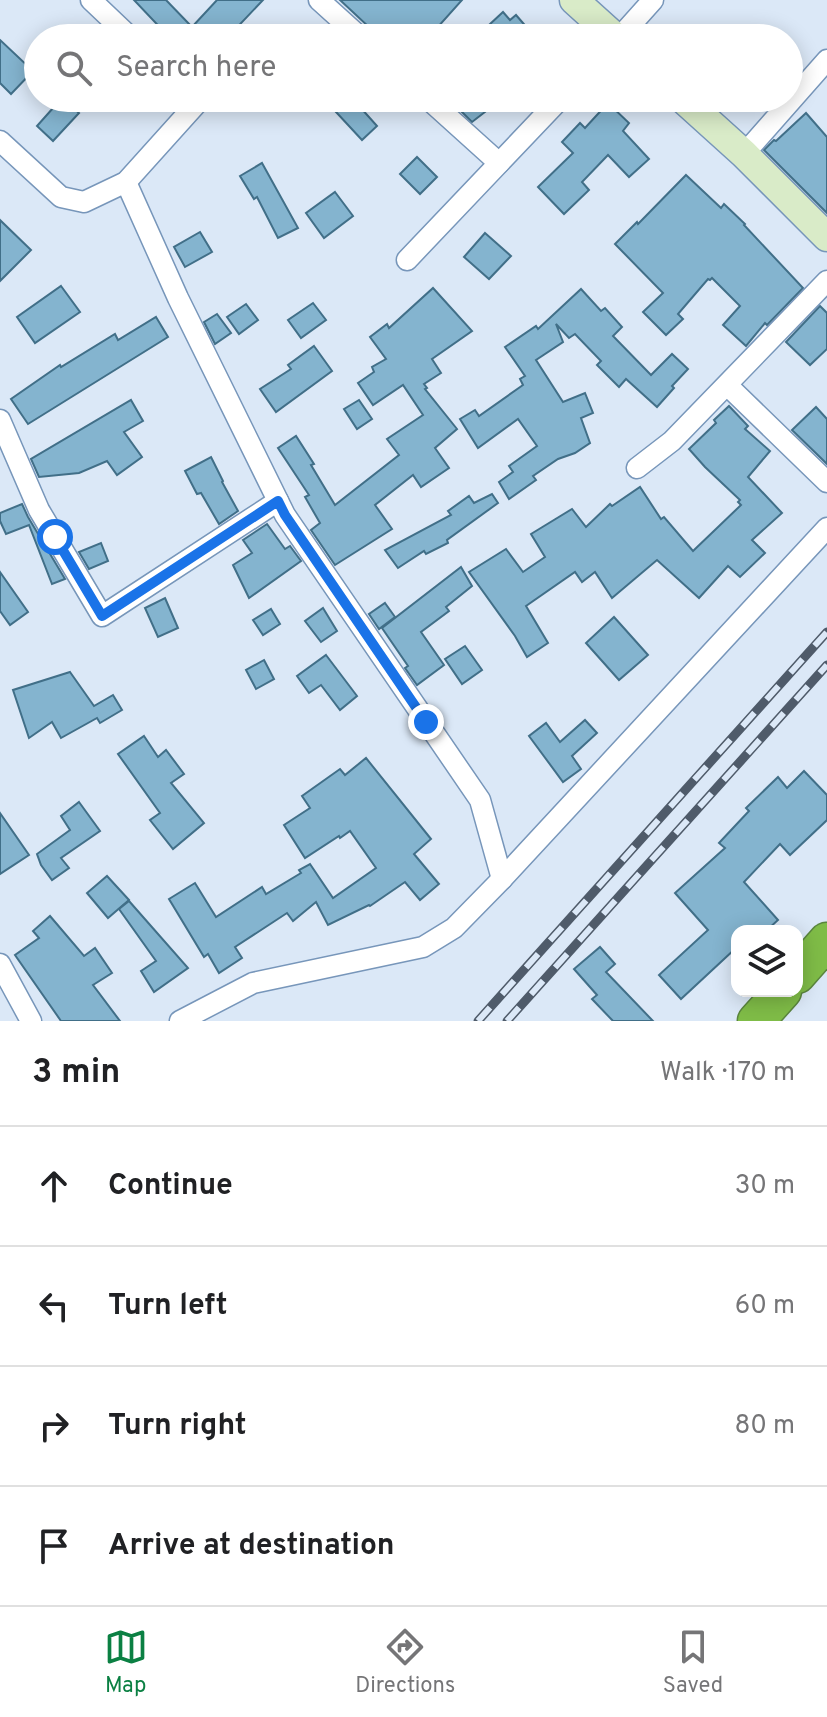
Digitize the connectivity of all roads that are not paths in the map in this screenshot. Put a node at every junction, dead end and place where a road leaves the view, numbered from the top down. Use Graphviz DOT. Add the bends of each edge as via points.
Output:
graph roads {
  1 [pos="91,0"];
  2 [pos="319,0"];
  3 [pos="574,0"];
  4 [pos="653,0"];
  5 [pos="116,24"];
  6 [pos="346,24"];
  7 [pos="601,24"];
  8 [pos="630,24"];
  9 [pos="827,60"];
  10 [pos="803,87"];
  11 [pos="189,112"];
  12 [pos="443,112"];
  13 [pos="548,112"];
  14 [pos="698,112"];
  15 [pos="781,112"];
  16 [pos="0,141"];
  17 [pos="744,154"];
  18 [pos="499,163"];
  19 [pos="126,182"];
  20 [pos="827,237"];
  21 [pos="407,260"];
  22 [pos="827,281"];
  23 [pos="727,385"];
  24 [pos="0,420"];
  25 [pos="637,468"];
  26 [pos="827,482"];
  27 [pos="278,501"];
  28 [pos="827,528"];
  29 [pos="502,879"];
  30 [pos="827,941"];
  31 [pos="0,964"];
  32 [pos="803,968"];
  33 [pos="778,997"];
  34 [pos="31,1021"];
  35 [pos="180,1021"];
  36 [pos="756,1021"];
  1 -- 5 [label="street"];
  2 -- 6 [label="street"];
  3 -- 7 [label="street"];
  4 -- 8 [label="street"];
  9 -- 10 [label="street"];
  11 -- 19 [label="street"];
  12 -- 18 [label="street"];
  13 -- 18 [label="street"];
  14 -- 17 [label="street"];
  15 -- 17 [label="street"];
  16 -- 19 [label="street" via="61,197 84,202"];
  17 -- 20 [label="street"];
  18 -- 21 [label="street"];
  19 -- 27 [label="street"];
  22 -- 23 [label="street"];
  23 -- 25 [label="street"];
  23 -- 26 [label="street"];
  24 -- 27 [label="street" via="39,510 102,616"];
  27 -- 29 [label="street" via="480,800"];
  28 -- 29 [label="street"];
  29 -- 35 [label="street" via="454,928 423,947 253,983"];
  30 -- 32 [label="highway"];
  31 -- 34 [label="street"];
  33 -- 36 [label="highway"];
}
